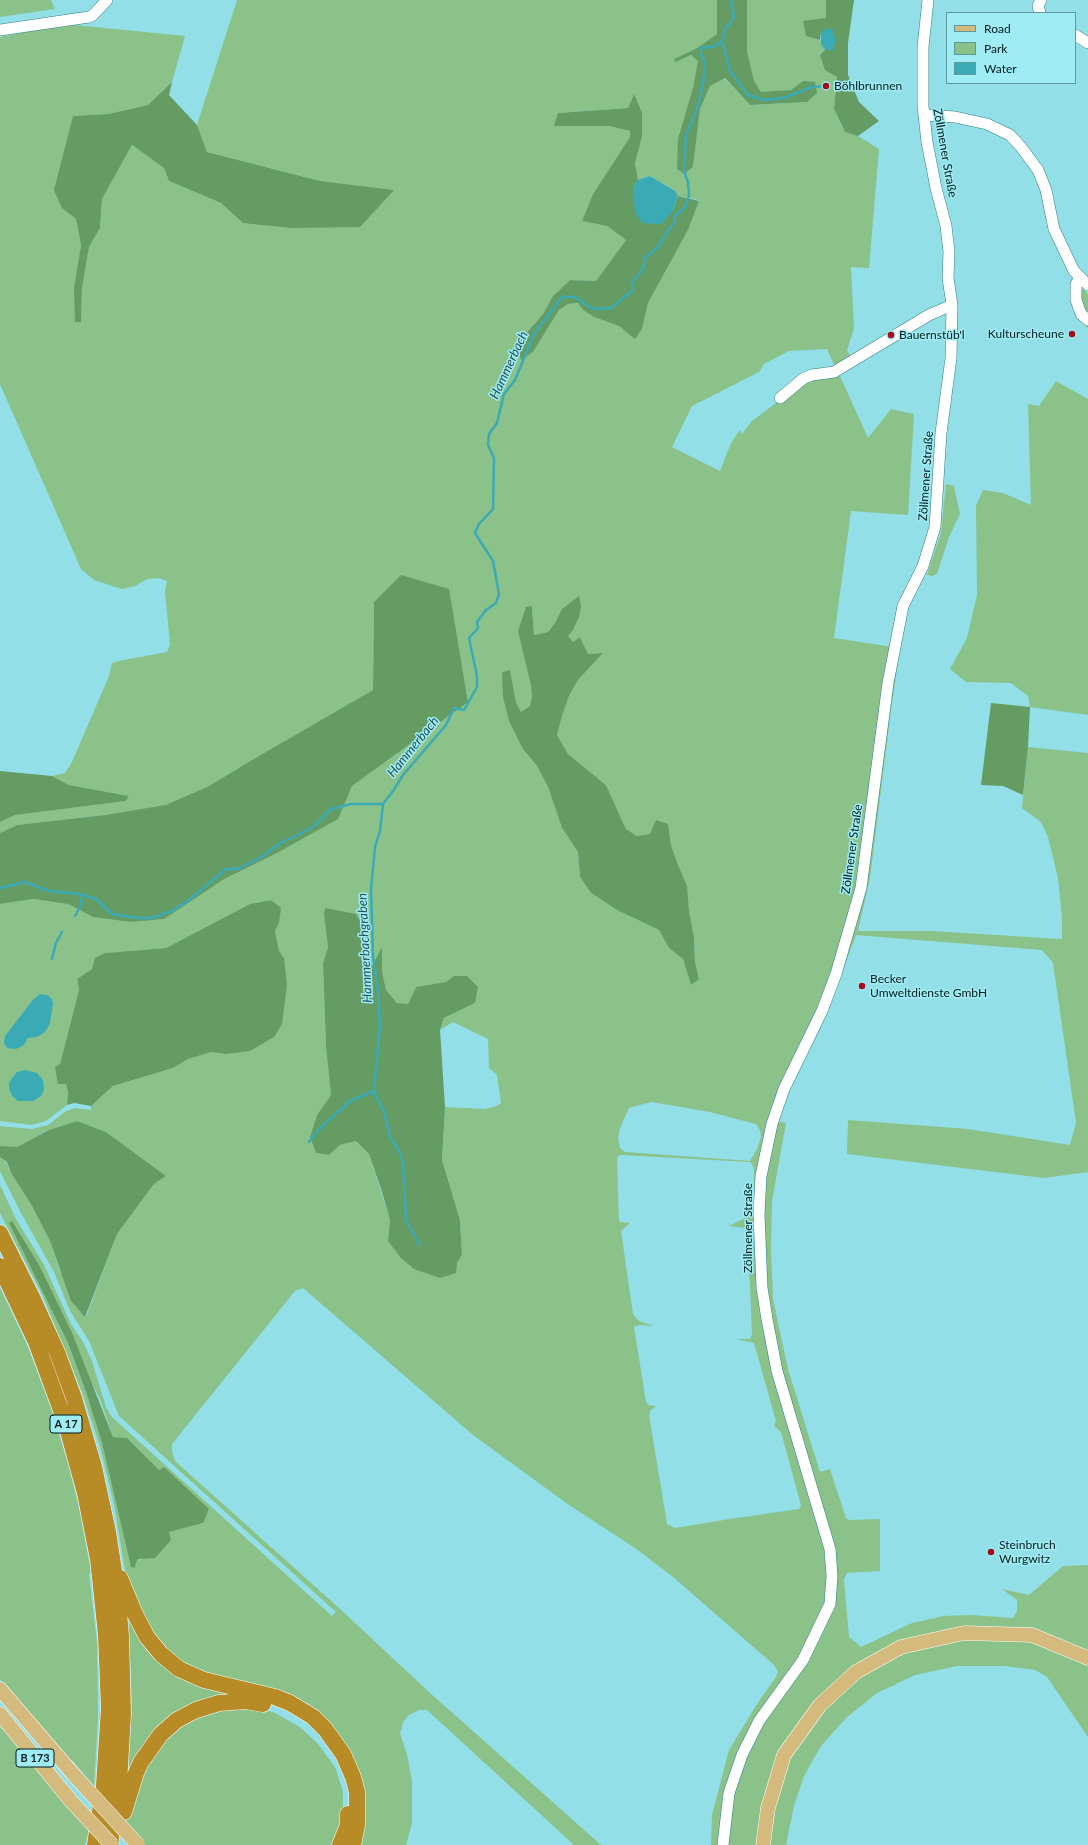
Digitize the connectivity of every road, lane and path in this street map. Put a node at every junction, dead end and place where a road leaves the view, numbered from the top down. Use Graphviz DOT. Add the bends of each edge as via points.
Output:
graph roads {
  1 [pos="107,0"];
  2 [pos="928,0"];
  3 [pos="1041,0"];
  4 [pos="1040,12"];
  5 [pos="0,30"];
  6 [pos="1076,36"];
  7 [pos="1088,43"];
  8 [pos="925,115"];
  9 [pos="1084,282"];
  10 [pos="952,305"];
  11 [pos="1088,320"];
  12 [pos="780,398"];
  13 [pos="0,1233"];
  14 [pos="0,1266"];
  15 [pos="113,1562"];
  16 [pos="1088,1658"];
  17 [pos="0,1690"];
  18 [pos="0,1714"];
  19 [pos="111,1842"];
  20 [pos="95,1845"];
  21 [pos="138,1845"];
  22 [pos="340,1845"];
  23 [pos="352,1845"];
  24 [pos="723,1845"];
  25 [pos="763,1845"];
  1 -- 5 [label="street" via="88,17"];
  2 -- 8 [label="street, Zöllmener Straße" via="923,47 922,86"];
  3 -- 4 [label="street" via="1038,6"];
  6 -- 7 [label="street"];
  8 -- 9 [label="street" via="961,117 987,124 1010,136 1021,147 1038,170 1046,190 1054,229 1074,271"];
  8 -- 10 [label="street, Zöllmener Straße" via="930,157 946,226"];
  9 -- 11 [label="street" via="1076,284 1076,300 1081,314"];
  10 -- 12 [label="street" via="929,314 834,372 804,378"];
  10 -- 24 [label="street, Zöllmener Straße" via="950,358 941,433 935,527 923,566 901,612 888,683 861,888 830,991 777,1108 761,1176 759,1246 769,1332 781,1385 830,1549 830,1604 803,1660 759,1720 742,1755 729,1793"];
  13 -- 15 [label="highway, A 17" via="57,1352 74,1398 94,1467"];
  14 -- 20 [label="highway, A 17" via="36,1342 64,1418 85,1493 98,1559 106,1636 109,1708 104,1785"];
  15 -- 19 [label="highway, A 17" via="121,1636 123,1714 119,1784"];
  15 -- 23 [label="highway" via="140,1625 153,1646 169,1661 190,1675 204,1680 290,1703 313,1717 325,1729 343,1754 357,1792 357,1825"];
  16 -- 25 [label="main road" via="1032,1635 964,1633 901,1647 856,1672 820,1705 784,1755 768,1808"];
  17 -- 21 [label="main road, B 173, bridge"];
  18 -- 19 [label="main road, B 173, bridge" via="71,1801"];
  19 -- 22 [label="highway" via="141,1762 161,1734 177,1720 196,1710 219,1703 246,1701 274,1706 290,1713 310,1728 330,1751 342,1774 348,1798 348,1825"];
}
